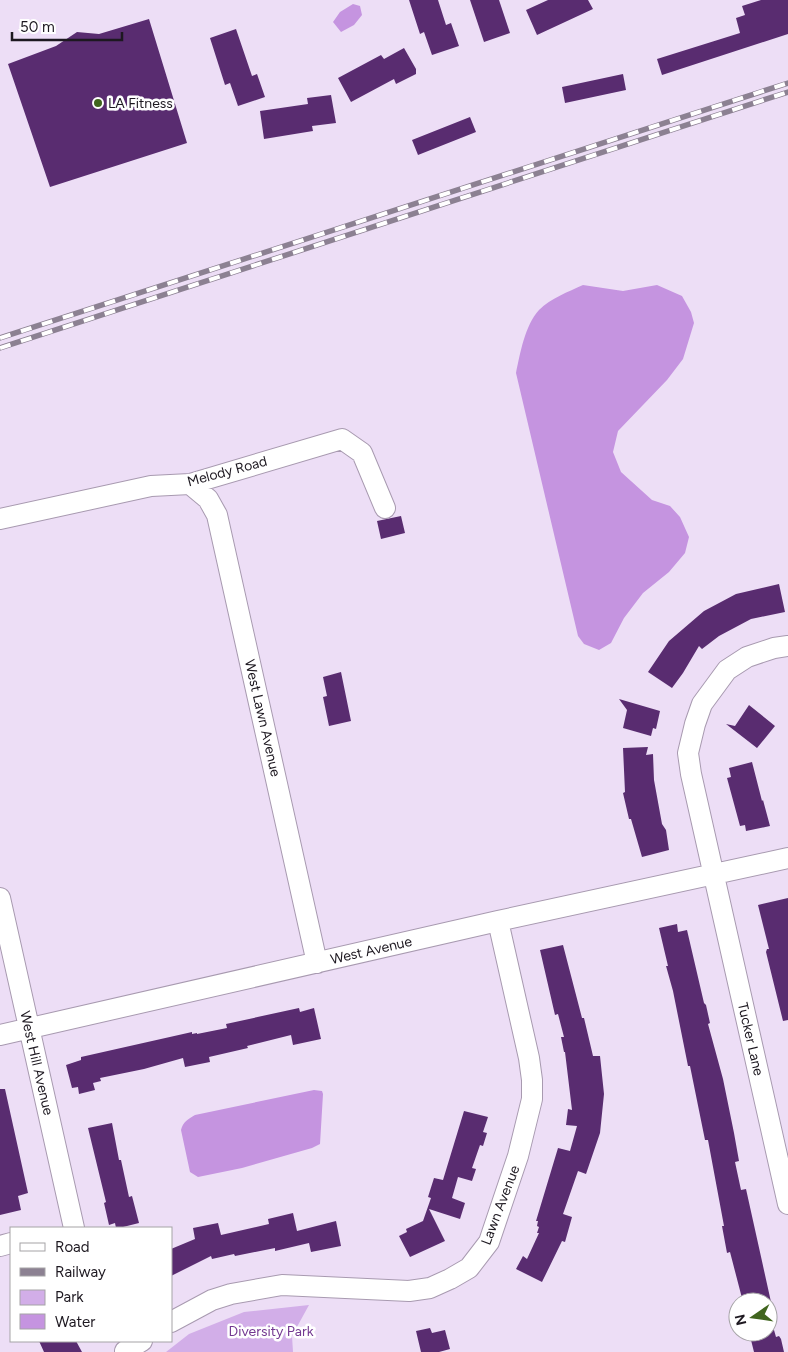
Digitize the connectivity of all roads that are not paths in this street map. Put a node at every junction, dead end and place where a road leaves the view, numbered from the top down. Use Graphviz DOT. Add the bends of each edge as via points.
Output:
graph roads {
  1 [pos="190,484"];
  2 [pos="385,508"];
  3 [pos="0,519"];
  4 [pos="788,646"];
  5 [pos="788,858"];
  6 [pos="713,874"];
  7 [pos="0,898"];
  8 [pos="498,921"];
  9 [pos="317,962"];
  10 [pos="29,1028"];
  11 [pos="0,1035"];
  12 [pos="788,1204"];
  13 [pos="74,1227"];
  14 [pos="172,1321"];
  15 [pos="140,1342"];
  16 [pos="125,1352"];
  1 -- 2 [label="street, Melody Road" via="342,439 362,452"];
  1 -- 3 [label="street, Melody Road" via="151,486"];
  1 -- 9 [label="street, West Lawn Avenue" via="208,499 217,516"];
  4 -- 6 [label="street, Tucker Lane" via="747,657 727,670 702,704 695,724 688,753"];
  5 -- 6 [label="street, West Avenue"];
  6 -- 8 [label="street, West Avenue"];
  6 -- 12 [label="street, Tucker Lane"];
  7 -- 10 [label="street, West Hill Avenue"];
  8 -- 9 [label="street, West Avenue"];
  8 -- 14 [label="street, Lawn Avenue" via="529,1058 532,1099 518,1156 489,1242 469,1268 430,1288 409,1291 282,1284 212,1300"];
  9 -- 10 [label="street, West Avenue"];
  10 -- 11 [label="street, West Avenue"];
  10 -- 13 [label="street, West Hill Avenue"];
  15 -- 16 [label="street"];
}
